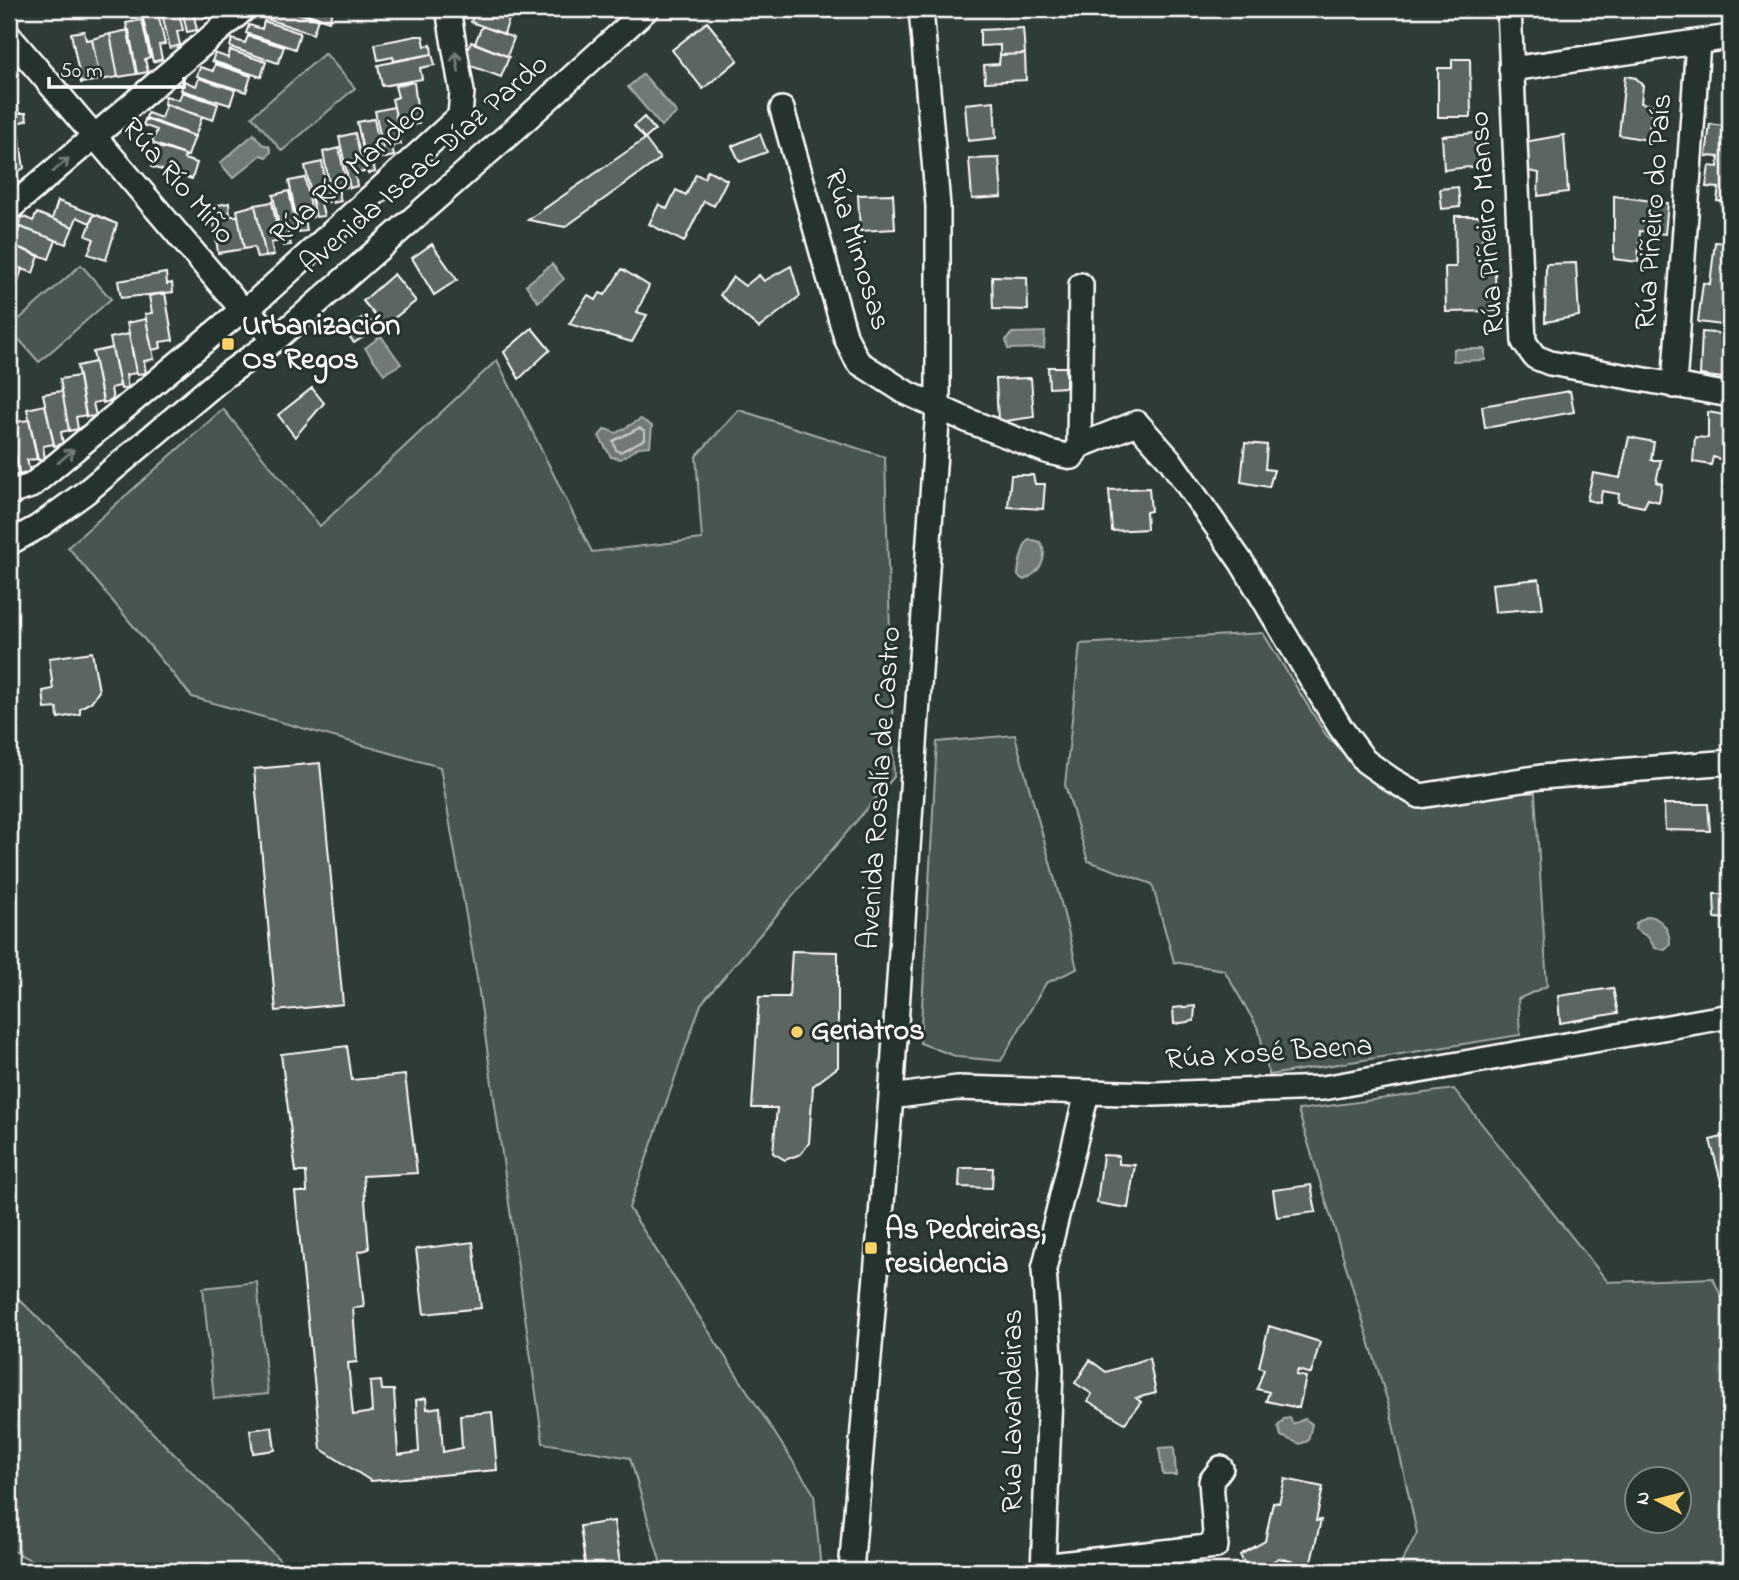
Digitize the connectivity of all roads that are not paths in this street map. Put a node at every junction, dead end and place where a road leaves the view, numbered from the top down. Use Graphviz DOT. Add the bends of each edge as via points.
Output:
graph roads {
  1 [pos="244,9"];
  2 [pos="448,9"];
  3 [pos="647,9"];
  4 [pos="921,9"];
  5 [pos="1509,9"];
  6 [pos="9,36"];
  7 [pos="1730,37"];
  8 [pos="1698,42"];
  9 [pos="1511,69"];
  10 [pos="782,109"];
  11 [pos="95,136"];
  12 [pos="9,209"];
  13 [pos="1081,285"];
  14 [pos="245,311"];
  15 [pos="275,340"];
  16 [pos="1674,386"];
  17 [pos="1730,395"];
  18 [pos="937,408"];
  19 [pos="1079,446"];
  20 [pos="9,493"];
  21 [pos="9,543"];
  22 [pos="1721,763"];
  23 [pos="1730,1016"];
  24 [pos="1087,1093"];
  25 [pos="891,1097"];
  26 [pos="1221,1468"];
  27 [pos="1043,1569"];
  28 [pos="851,1571"];
  1 -- 11 [label="street"];
  14 -- 2 [label="street, Rúa Río Mandeo, one-way" via="460,116 463,92"];
  3 -- 15 [label="street, Avenida Isaac Díaz Pardo"];
  4 -- 18 [label="street, Avenida Rosalía de Castro" via="937,206"];
  5 -- 9 [label="street, Rúa Piñeiro Manso"];
  6 -- 11 [label="street, Rúa Río Miño"];
  7 -- 8 [label="street"];
  8 -- 9 [label="street"];
  8 -- 16 [label="street, Rúa Piñeiro do País"];
  9 -- 16 [label="street, Rúa Piñeiro Manso" via="1524,342 1535,357 1550,363"];
  10 -- 18 [label="street, Rúa Mimosas" via="842,325 858,362"];
  12 -- 11 [label="street, one-way"];
  11 -- 14 [label="street, Rúa Río Miño"];
  13 -- 19 [label="street"];
  14 -- 15 [label="street, Rúa Río Miño"];
  20 -- 14 [label="street, Rúa Río Mandeo, one-way" via="31,486"];
  15 -- 21 [label="street, Avenida Isaac Díaz Pardo" via="223,377 86,492"];
  16 -- 17 [label="street, Rúa Piñeiro Manso"];
  18 -- 19 [label="street, Rúa Mimosas" via="1049,452 1072,457"];
  18 -- 25 [label="street, Avenida Rosalía de Castro"];
  19 -- 22 [label="street" via="1137,423 1170,460 1242,563 1359,753 1420,796 1541,777"];
  23 -- 24 [label="street, Rúa Xosé Baena" via="1322,1088"];
  24 -- 25 [label="street, Rúa Xosé Baena" via="957,1088"];
  24 -- 27 [label="street, Rúa Lavandeiras" via="1044,1269 1051,1370"];
  25 -- 28 [label="street, Avenida Rosalía de Castro"];
  26 -- 27 [label="street, Rúa Lavandeiras" via="1211,1481 1216,1546"];
}
